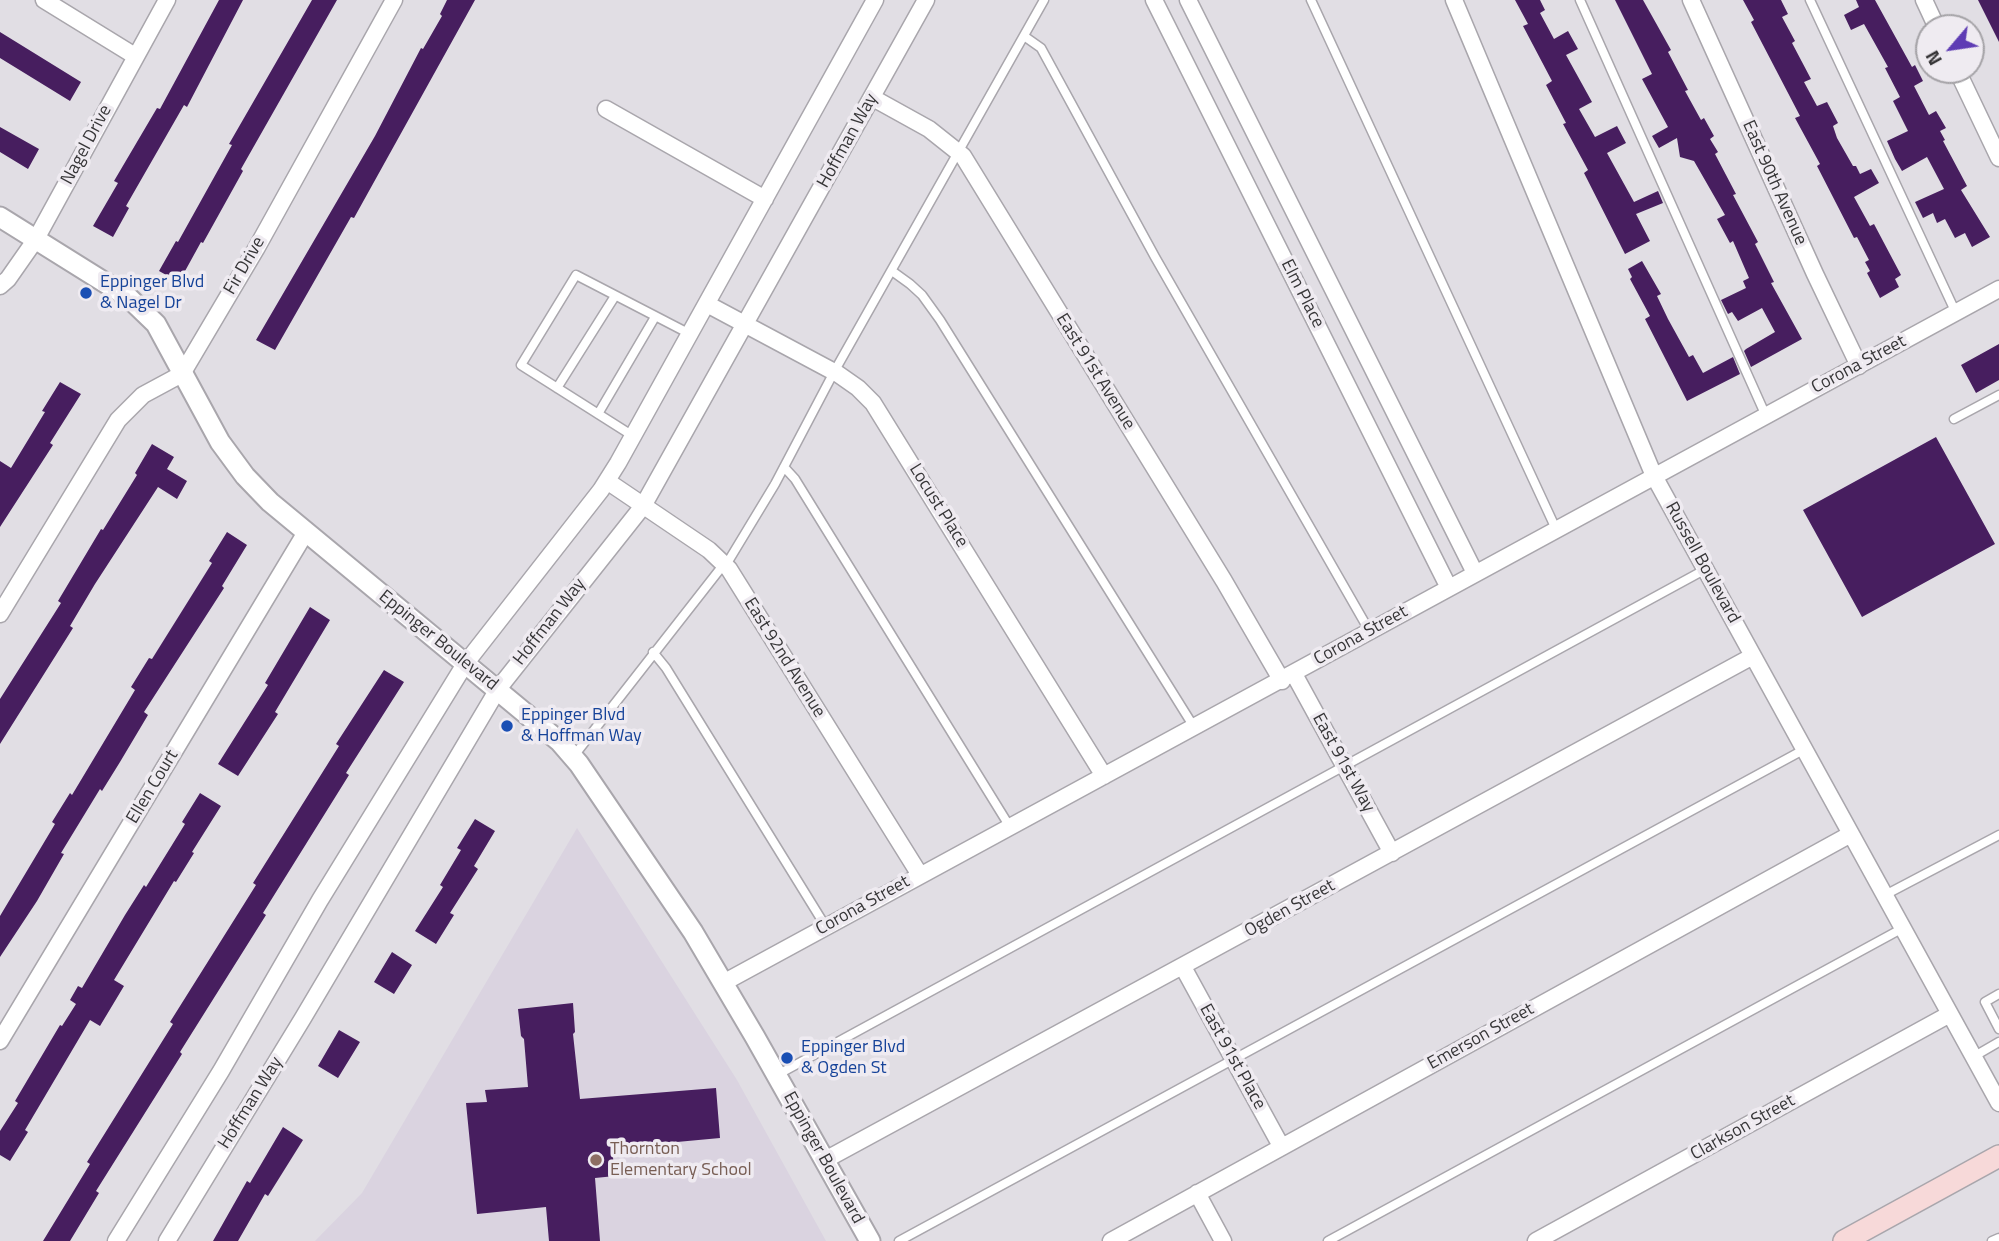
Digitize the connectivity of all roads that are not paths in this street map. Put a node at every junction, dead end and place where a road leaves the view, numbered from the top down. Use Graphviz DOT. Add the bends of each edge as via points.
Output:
graph roads {
  1 [pos="44,0"];
  2 [pos="167,0"];
  3 [pos="394,0"];
  4 [pos="875,0"];
  5 [pos="926,0"];
  6 [pos="1044,0"];
  7 [pos="1154,0"];
  8 [pos="1188,0"];
  9 [pos="1311,0"];
  10 [pos="1454,0"];
  11 [pos="1580,0"];
  12 [pos="1691,0"];
  13 [pos="1810,0"];
  14 [pos="1024,36"];
  15 [pos="135,56"];
  16 [pos="1964,84"];
  17 [pos="873,98"];
  18 [pos="606,109"];
  19 [pos="958,150"];
  20 [pos="1999,158"];
  21 [pos="765,199"];
  22 [pos="0,217"];
  23 [pos="36,239"];
  24 [pos="892,271"];
  25 [pos="0,286"];
  26 [pos="1999,289"];
  27 [pos="615,296"];
  28 [pos="707,304"];
  29 [pos="1956,313"];
  30 [pos="655,317"];
  31 [pos="744,325"];
  32 [pos="690,334"];
  33 [pos="1859,366"];
  34 [pos="834,372"];
  35 [pos="182,374"];
  36 [pos="557,388"];
  37 [pos="1999,395"];
  38 [pos="598,414"];
  39 [pos="1766,416"];
  40 [pos="1954,419"];
  41 [pos="633,436"];
  42 [pos="784,467"];
  43 [pos="1654,476"];
  44 [pos="607,481"];
  45 [pos="643,506"];
  46 [pos="1556,529"];
  47 [pos="306,532"];
  48 [pos="725,564"];
  49 [pos="1706,569"];
  50 [pos="1475,573"];
  51 [pos="1449,588"];
  52 [pos="0,614"];
  53 [pos="1370,632"];
  54 [pos="653,652"];
  55 [pos="1753,656"];
  56 [pos="465,664"];
  57 [pos="1288,677"];
  58 [pos="498,689"];
  59 [pos="1194,727"];
  60 [pos="1805,749"];
  61 [pos="573,757"];
  62 [pos="1345,765"];
  63 [pos="1104,776"];
  64 [pos="1010,827"];
  65 [pos="1852,834"];
  66 [pos="1999,835"];
  67 [pos="1392,853"];
  68 [pos="920,875"];
  69 [pos="1885,895"];
  70 [pos="826,927"];
  71 [pos="1903,928"];
  72 [pos="1184,967"];
  73 [pos="723,983"];
  74 [pos="1999,994"];
  75 [pos="1950,1014"];
  76 [pos="1999,1028"];
  77 [pos="0,1041"];
  78 [pos="1999,1042"];
  79 [pos="1973,1056"];
  80 [pos="1233,1058"];
  81 [pos="777,1075"];
  82 [pos="1999,1103"];
  83 [pos="1282,1146"];
  84 [pos="1999,1156"];
  85 [pos="825,1160"];
  86 [pos="1197,1193"];
  87 [pos="1999,1238"];
  88 [pos="116,1241"];
  89 [pos="167,1241"];
  90 [pos="870,1241"];
  91 [pos="899,1241"];
  92 [pos="1111,1241"];
  93 [pos="1223,1241"];
  94 [pos="1328,1241"];
  95 [pos="1536,1241"];
  96 [pos="1844,1241"];
  97 [pos="1992,1241"];
  1 -- 15 [label="street"];
  2 -- 15 [label="street, Nagel Drive"];
  3 -- 35 [label="street, Fir Drive"];
  4 -- 21 [label="street"];
  5 -- 17 [label="street, Hoffman Way"];
  6 -- 14 [label="lane"];
  7 -- 51 [label="street, Elm Place"];
  8 -- 50 [label="street, Elm Place"];
  9 -- 46 [label="lane"];
  10 -- 43 [label="street, Russell Boulevard"];
  11 -- 39 [label="lane"];
  12 -- 33 [label="street, East 90th Avenue"];
  13 -- 29 [label="lane"];
  14 -- 19 [label="lane"];
  14 -- 53 [label="lane" via="1041,48"];
  15 -- 23 [label="street, Nagel Drive"];
  16 -- 20 [label="street"];
  17 -- 19 [label="street, East 91st Avenue"];
  17 -- 31 [label="street, Hoffman Way"];
  18 -- 21 [label="street"];
  19 -- 24 [label="lane"];
  19 -- 57 [label="street, East 91st Avenue"];
  21 -- 28 [label="street"];
  22 -- 23 [label="street, Eppinger Boulevard"];
  23 -- 25 [label="street, Nagel Drive"];
  23 -- 35 [label="street, Eppinger Boulevard" via="128,297 156,324"];
  24 -- 34 [label="lane"];
  24 -- 59 [label="lane" via="922,295 940,320"];
  26 -- 29 [label="street, Corona Street"];
  27 -- 30 [label="lane"];
  27 -- 36 [label="lane"];
  27 -- 36 [label="lane" via="576,275 521,366"];
  28 -- 31 [label="street, Locust Place"];
  28 -- 32 [label="street"];
  29 -- 33 [label="street, Corona Street"];
  30 -- 32 [label="lane"];
  30 -- 38 [label="lane"];
  31 -- 34 [label="street, Locust Place"];
  31 -- 45 [label="street, Hoffman Way"];
  32 -- 41 [label="street"];
  33 -- 39 [label="street, Corona Street"];
  34 -- 42 [label="lane"];
  34 -- 63 [label="street, Locust Place" via="858,388 881,413"];
  35 -- 47 [label="street, Eppinger Boulevard" via="245,476"];
  35 -- 52 [label="street" via="143,395 118,420"];
  36 -- 38 [label="lane"];
  37 -- 40 [label="lane"];
  38 -- 41 [label="lane"];
  39 -- 43 [label="street, Corona Street"];
  41 -- 44 [label="street"];
  42 -- 48 [label="lane"];
  42 -- 64 [label="lane"];
  43 -- 46 [label="street, Corona Street"];
  43 -- 49 [label="street, Russell Boulevard"];
  44 -- 45 [label="street, East 92nd Avenue"];
  44 -- 56 [label="street"];
  45 -- 48 [label="street, East 92nd Avenue"];
  45 -- 58 [label="street, Hoffman Way"];
  46 -- 50 [label="street, Corona Street"];
  47 -- 56 [label="street, Eppinger Boulevard"];
  47 -- 77 [label="street, Ellen Court"];
  48 -- 54 [label="lane"];
  48 -- 68 [label="street, East 92nd Avenue"];
  49 -- 55 [label="street, Russell Boulevard"];
  49 -- 62 [label="lane"];
  50 -- 51 [label="street, Corona Street"];
  51 -- 53 [label="street, Corona Street"];
  53 -- 57 [label="street, Corona Street"];
  54 -- 61 [label="lane"];
  54 -- 70 [label="lane"];
  55 -- 60 [label="street, Russell Boulevard"];
  55 -- 67 [label="street, Ogden Street"];
  56 -- 58 [label="street, Eppinger Boulevard"];
  56 -- 88 [label="street"];
  57 -- 59 [label="street, Corona Street"];
  57 -- 62 [label="street, East 91st Way"];
  58 -- 61 [label="street, Eppinger Boulevard"];
  58 -- 89 [label="street, Hoffman Way"];
  59 -- 63 [label="street, Corona Street"];
  60 -- 65 [label="street, Russell Boulevard"];
  60 -- 80 [label="lane"];
  61 -- 73 [label="street, Eppinger Boulevard"];
  62 -- 67 [label="street, East 91st Way"];
  62 -- 81 [label="lane"];
  63 -- 64 [label="street, Corona Street"];
  64 -- 68 [label="street, Corona Street"];
  65 -- 69 [label="street, Russell Boulevard"];
  65 -- 83 [label="street, Emerson Street"];
  66 -- 69 [label="lane"];
  67 -- 72 [label="street, Ogden Street"];
  68 -- 70 [label="street, Corona Street"];
  69 -- 71 [label="street, Russell Boulevard"];
  70 -- 73 [label="street, Corona Street"];
  71 -- 75 [label="street, Russell Boulevard"];
  71 -- 94 [label="lane"];
  72 -- 80 [label="street, East 91st Place"];
  72 -- 85 [label="street, Ogden Street"];
  73 -- 81 [label="street, Eppinger Boulevard"];
  74 -- 76 [label="lane" via="1985,1002"];
  75 -- 79 [label="street, Russell Boulevard"];
  75 -- 95 [label="street, Clarkson Street"];
  78 -- 79 [label="lane"];
  79 -- 82 [label="street, Russell Boulevard"];
  80 -- 83 [label="street, East 91st Place"];
  80 -- 91 [label="lane"];
  81 -- 85 [label="street, Eppinger Boulevard"];
  83 -- 86 [label="street, Emerson Street"];
  84 -- 96 [label="main road"];
  85 -- 90 [label="street, Eppinger Boulevard"];
  86 -- 92 [label="street, Emerson Street"];
  86 -- 93 [label="street"];
  87 -- 97 [label="lane"];
}
